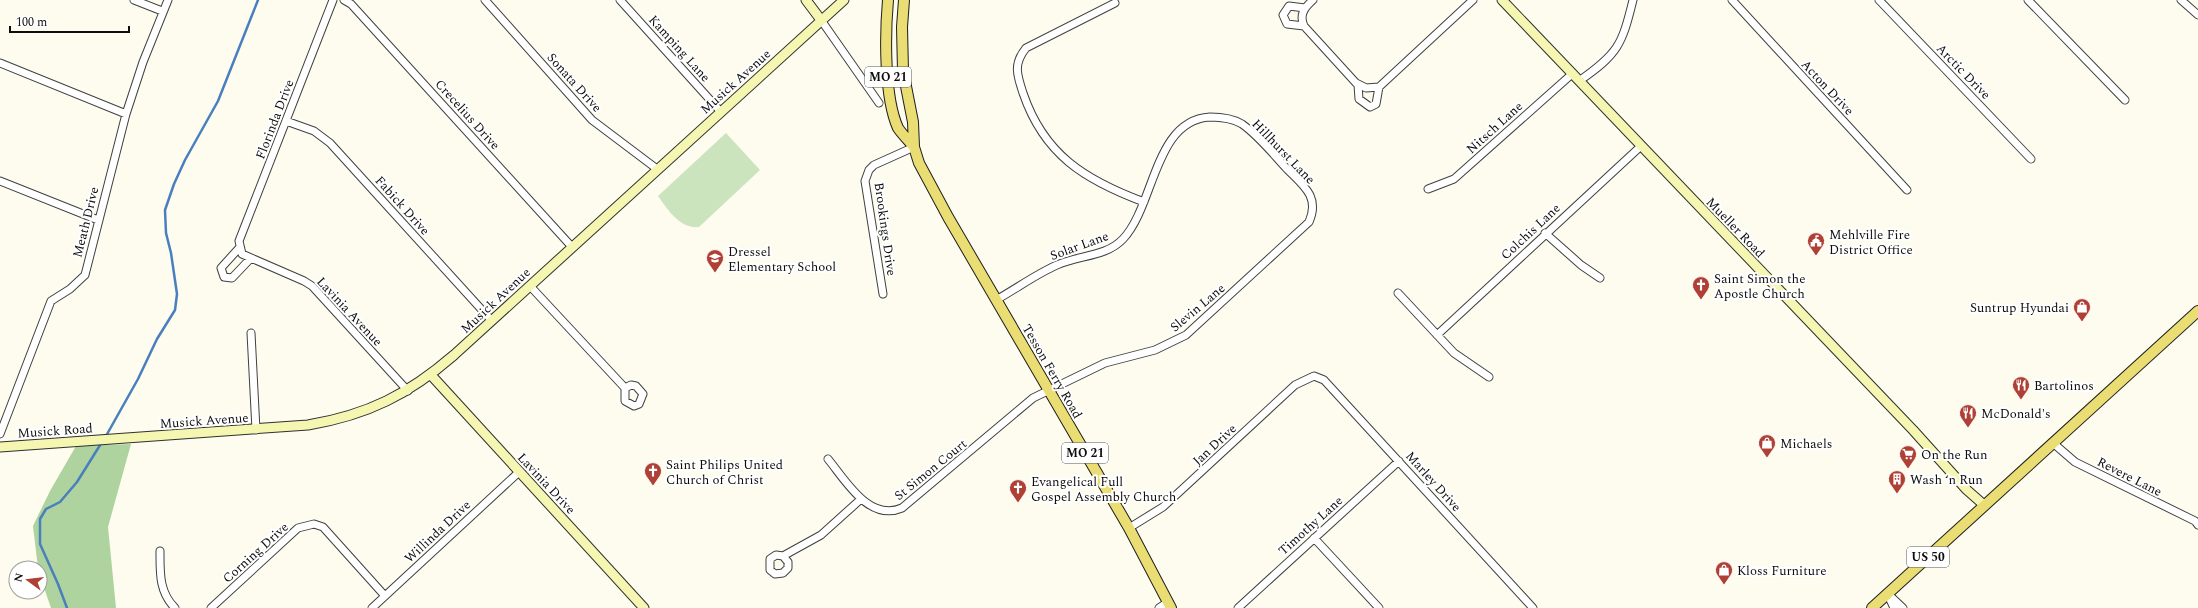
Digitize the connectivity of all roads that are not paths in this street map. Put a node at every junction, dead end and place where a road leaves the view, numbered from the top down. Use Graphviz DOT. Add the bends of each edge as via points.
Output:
graph roads {
  1 [pos="134,0"];
  2 [pos="168,0"];
  3 [pos="332,0"];
  4 [pos="344,0"];
  5 [pos="485,0"];
  6 [pos="620,0"];
  7 [pos="806,0"];
  8 [pos="844,0"];
  9 [pos="888,0"];
  10 [pos="904,0"];
  11 [pos="1313,0"];
  12 [pos="1473,0"];
  13 [pos="1502,0"];
  14 [pos="1633,0"];
  15 [pos="1732,0"];
  16 [pos="1879,0"];
  17 [pos="2028,0"];
  18 [pos="2181,0"];
  19 [pos="1116,3"];
  20 [pos="1305,8"];
  21 [pos="162,11"];
  22 [pos="2198,15"];
  23 [pos="821,20"];
  24 [pos="1304,26"];
  25 [pos="0,63"];
  26 [pos="1572,74"];
  27 [pos="1579,81"];
  28 [pos="1358,84"];
  29 [pos="1379,86"];
  30 [pos="2125,100"];
  31 [pos="879,103"];
  32 [pos="721,112"];
  33 [pos="126,114"];
  34 [pos="1201,118"];
  35 [pos="286,121"];
  36 [pos="1641,146"];
  37 [pos="914,147"];
  38 [pos="2031,159"];
  39 [pos="657,169"];
  40 [pos="0,181"];
  41 [pos="1428,189"];
  42 [pos="1907,190"];
  43 [pos="1144,202"];
  44 [pos="1314,211"];
  45 [pos="98,220"];
  46 [pos="1545,233"];
  47 [pos="572,247"];
  48 [pos="241,251"];
  49 [pos="250,259"];
  50 [pos="1600,278"];
  51 [pos="530,286"];
  52 [pos="1398,293"];
  53 [pos="883,294"];
  54 [pos="996,300"];
  55 [pos="2198,311"];
  56 [pos="492,321"];
  57 [pos="251,333"];
  58 [pos="1437,334"];
  59 [pos="431,375"];
  60 [pos="1314,376"];
  61 [pos="1489,377"];
  62 [pos="626,388"];
  63 [pos="408,391"];
  64 [pos="1049,391"];
  65 [pos="256,430"];
  66 [pos="0,434"];
  67 [pos="112,439"];
  68 [pos="2053,443"];
  69 [pos="0,447"];
  70 [pos="828,460"];
  71 [pos="1399,461"];
  72 [pos="519,472"];
  73 [pos="861,499"];
  74 [pos="1984,505"];
  75 [pos="2197,521"];
  76 [pos="1129,528"];
  77 [pos="1314,538"];
  78 [pos="160,551"];
  79 [pos="783,556"];
  80 [pos="1887,593"];
  81 [pos="385,596"];
  82 [pos="1170,605"];
  83 [pos="175,608"];
  84 [pos="211,608"];
  85 [pos="372,608"];
  86 [pos="644,608"];
  87 [pos="1159,608"];
  88 [pos="1238,608"];
  89 [pos="1379,608"];
  90 [pos="1533,608"];
  91 [pos="1872,608"];
  92 [pos="1894,608"];
  93 [pos="1903,608"];
  1 -- 21 [label="street"];
  2 -- 21 [label="street, Meath Drive"];
  3 -- 35 [label="street, Florinda Drive"];
  4 -- 47 [label="street, Crecelius Drive" via="351,4"];
  5 -- 39 [label="street, Sonata Drive" via="592,120"];
  6 -- 32 [label="street, Kamping Lane"];
  7 -- 23 [label="street"];
  8 -- 23 [label="street, Musick Avenue"];
  9 -- 37 [label="main road, Tesson Ferry Road / MO 21" via="886,44 890,92 899,128"];
  10 -- 37 [label="main road, Tesson Ferry Road / MO 21" via="902,50 906,93 913,122"];
  11 -- 20 [label="street"];
  12 -- 29 [label="street"];
  13 -- 26 [label="street, Mueller Road"];
  14 -- 27 [label="street" via="1624,36 1612,55"];
  15 -- 42 [label="street, Acton Drive"];
  16 -- 38 [label="street, Arctic Drive"];
  17 -- 30 [label="street"];
  18 -- 22 [label="street"];
  19 -- 43 [label="street" via="1026,48 1019,57 1017,67 1028,109 1052,146 1072,167 1090,179"];
  20 -- 24 [label="street" via="1302,16"];
  20 -- 24 [label="street" via="1289,6 1283,15 1287,24"];
  21 -- 33 [label="street, Meath Drive"];
  23 -- 31 [label="street"];
  23 -- 32 [label="street, Musick Avenue"];
  24 -- 28 [label="street"];
  25 -- 33 [label="street"];
  26 -- 27 [label="street, Mueller Road"];
  26 -- 41 [label="street, Nitsch Lane" via="1454,179"];
  27 -- 36 [label="street, Mueller Road"];
  28 -- 29 [label="street" via="1366,88"];
  28 -- 29 [label="street" via="1360,99 1370,107 1376,104"];
  32 -- 39 [label="street, Musick Avenue"];
  33 -- 45 [label="street, Meath Drive"];
  34 -- 43 [label="street, Solar Lane" via="1187,123 1173,136"];
  34 -- 44 [label="street, Hillhurst Lane" via="1226,117 1247,129 1309,192"];
  35 -- 48 [label="street, Florinda Drive" via="239,241"];
  35 -- 56 [label="street, Fabick Drive" via="314,132 330,143"];
  36 -- 46 [label="street, Colchis Lane"];
  36 -- 74 [label="street, Mueller Road"];
  37 -- 53 [label="street, Brookings Drive" via="874,165 865,181"];
  37 -- 54 [label="main road, Tesson Ferry Road / MO 21" via="931,186"];
  39 -- 47 [label="street, Musick Avenue"];
  40 -- 45 [label="street"];
  43 -- 54 [label="street, Solar Lane" via="1132,228 1114,247 1056,266"];
  44 -- 64 [label="street, Slevin Lane" via="1309,222 1186,335 1155,350 1105,363"];
  45 -- 66 [label="street, Meath Drive" via="85,274 70,289 51,301"];
  46 -- 50 [label="street"];
  46 -- 58 [label="street, Colchis Lane"];
  47 -- 51 [label="street, Musick Avenue"];
  48 -- 49 [label="street, Lavinia Avenue"];
  48 -- 49 [label="street" via="221,268 224,277 232,278"];
  49 -- 63 [label="street, Lavinia Avenue" via="312,286"];
  51 -- 56 [label="street, Musick Avenue"];
  51 -- 62 [label="street"];
  52 -- 58 [label="street"];
  54 -- 64 [label="main road, Tesson Ferry Road / MO 21"];
  55 -- 68 [label="main road, US 50"];
  56 -- 59 [label="street, Musick Avenue"];
  57 -- 65 [label="street"];
  58 -- 61 [label="street" via="1463,361"];
  59 -- 63 [label="street, Musick Avenue"];
  59 -- 72 [label="street, Lavinia Drive"];
  60 -- 71 [label="street, Marley Drive" via="1324,380"];
  60 -- 76 [label="street, Jan Drive" via="1295,385 1163,507"];
  63 -- 65 [label="street, Musick Avenue" via="375,407 339,419"];
  64 -- 73 [label="street, St Simon Court" via="1033,398 902,508 886,512"];
  64 -- 76 [label="main road, Tesson Ferry Road / MO 21"];
  65 -- 67 [label="street, Musick Avenue"];
  67 -- 69 [label="street, Musick Road"];
  68 -- 74 [label="main road, US 50"];
  68 -- 75 [label="street, Revere Lane" via="2075,462"];
  70 -- 73 [label="street, St Simon Court"];
  71 -- 77 [label="street, Timothy Lane"];
  71 -- 90 [label="street, Marley Drive"];
  72 -- 81 [label="street, Willinda Drive"];
  72 -- 86 [label="street, Lavinia Drive"];
  73 -- 79 [label="street" via="821,536"];
  74 -- 80 [label="main road, US 50"];
  76 -- 82 [label="main road, Tesson Ferry Road / MO 21"];
  77 -- 88 [label="street, Timothy Lane"];
  77 -- 89 [label="street"];
  78 -- 83 [label="street" via="166,599"];
  80 -- 91 [label="main road, US 50"];
  80 -- 92 [label="street"];
  80 -- 93 [label="street"];
  81 -- 84 [label="street, Corning Drive" via="323,527 314,524 298,528"];
  81 -- 85 [label="street, Willinda Drive"];
  82 -- 87 [label="street"];
}
